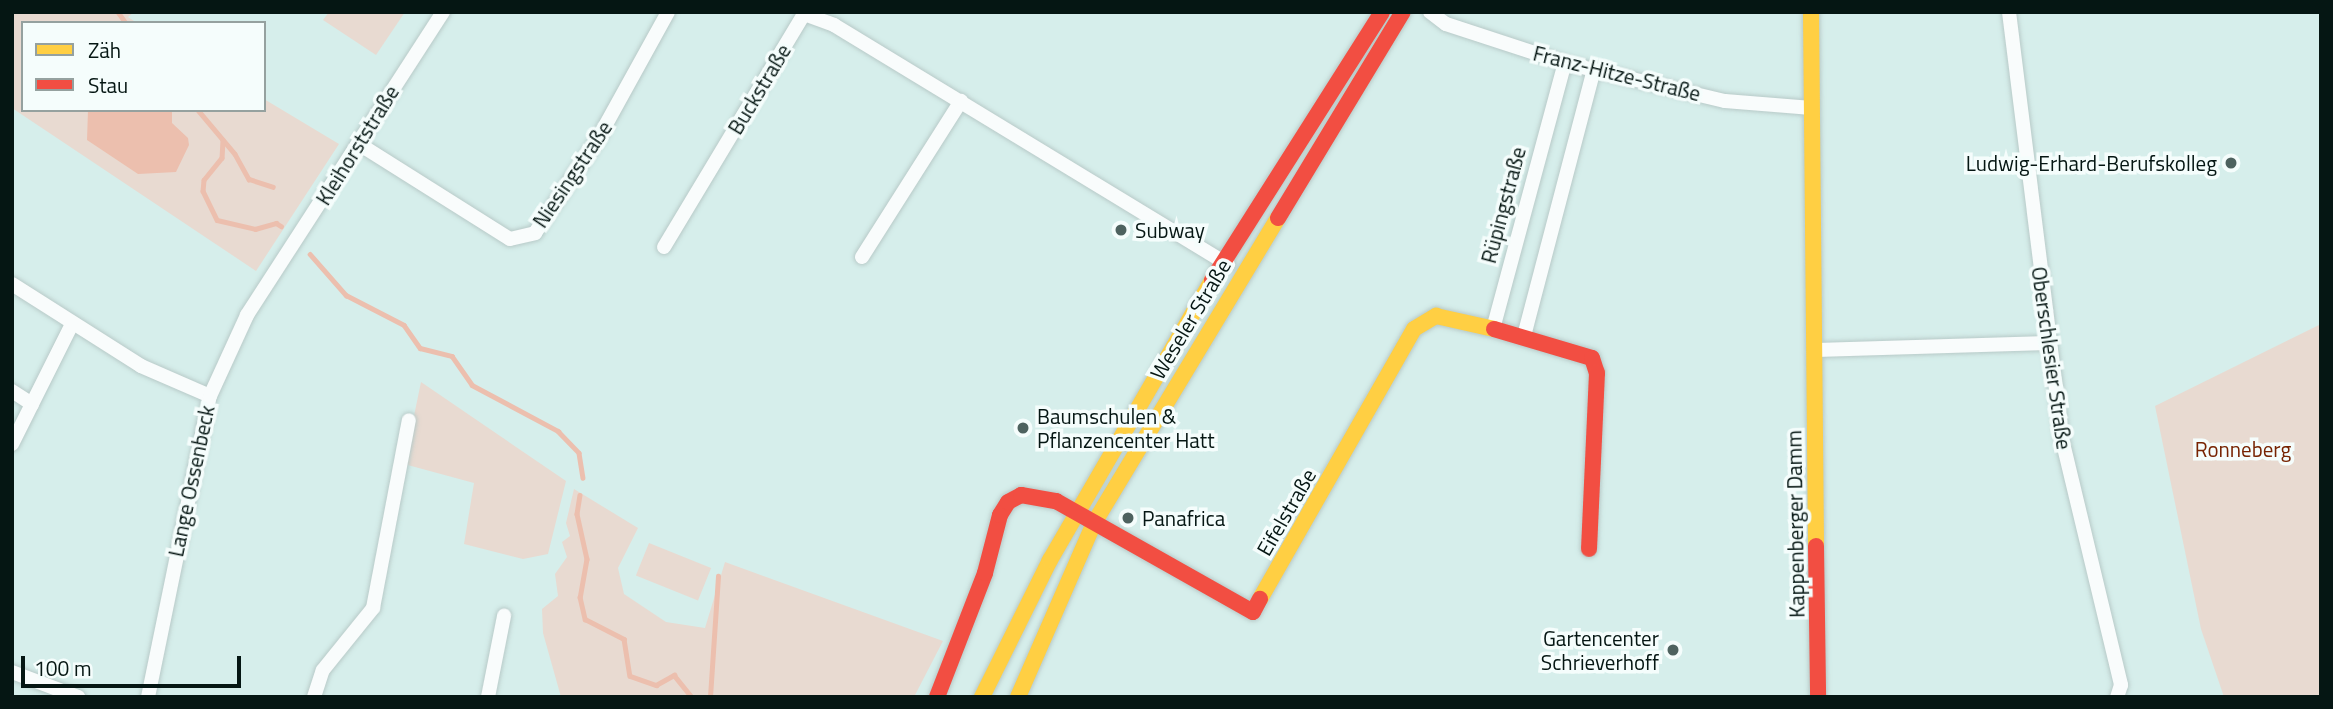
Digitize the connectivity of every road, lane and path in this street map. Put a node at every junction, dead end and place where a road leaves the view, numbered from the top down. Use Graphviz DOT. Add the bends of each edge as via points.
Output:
graph roads {
  1 [pos="443,12"];
  2 [pos="668,12"];
  3 [pos="1382,12"];
  4 [pos="1403,12"];
  5 [pos="1430,12"];
  6 [pos="1811,12"];
  7 [pos="2009,12"];
  8 [pos="1565,63"];
  9 [pos="1594,70"];
  10 [pos="961,101"];
  11 [pos="1812,108"];
  12 [pos="359,145"];
  13 [pos="664,247"];
  14 [pos="862,257"];
  15 [pos="1223,262"];
  16 [pos="1243,273"];
  17 [pos="272,278"];
  18 [pos="12,284"];
  19 [pos="71,326"];
  20 [pos="1493,329"];
  21 [pos="1524,336"];
  22 [pos="2049,343"];
  23 [pos="1815,350"];
  24 [pos="12,391"];
  25 [pos="210,396"];
  26 [pos="32,404"];
  27 [pos="409,420"];
  28 [pos="12,444"];
  29 [pos="1076,514"];
  30 [pos="1094,523"];
  31 [pos="1589,549"];
  32 [pos="503,617"];
  33 [pos="1005,649"];
  34 [pos="1035,659"];
  35 [pos="12,672"];
  36 [pos="78,697"];
  37 [pos="148,697"];
  38 [pos="314,697"];
  39 [pos="488,697"];
  40 [pos="937,697"];
  41 [pos="982,697"];
  42 [pos="1018,697"];
  43 [pos="1818,697"];
  44 [pos="2117,697"];
  1 -- 12 [label="street, Kleihorststraße"];
  2 -- 12 [label="street, Niesingstraße" via="599,137 535,233 510,239"];
  3 -- 15 [label="main road, Weseler Straße"];
  4 -- 16 [label="main road, Weseler Straße"];
  5 -- 8 [label="street, Franz-Hitze-Straße" via="1446,24"];
  6 -- 11 [label="main road, Kappenberger Damm"];
  7 -- 22 [label="street, Oberschlesier Straße"];
  8 -- 9 [label="street, Franz-Hitze-Straße"];
  8 -- 20 [label="street, Rüpingstraße"];
  9 -- 11 [label="street, Franz-Hitze-Straße" via="1725,101"];
  9 -- 21 [label="street"];
  10 -- 13 [label="street, Buckstraße" via="834,25 804,14"];
  10 -- 14 [label="street"];
  10 -- 15 [label="street, Buckstraße"];
  11 -- 23 [label="main road, Kappenberger Damm"];
  12 -- 17 [label="street, Kleihorststraße"];
  15 -- 16 [label="street, Buckstraße"];
  15 -- 29 [label="main road, Weseler Straße"];
  16 -- 30 [label="main road, Weseler Straße"];
  17 -- 25 [label="street, Lange Ossenbeck" via="247,315"];
  18 -- 19 [label="street"];
  19 -- 25 [label="street" via="141,366"];
  19 -- 26 [label="street"];
  20 -- 21 [label="main road"];
  20 -- 30 [label="main road, Eifelstraße" via="1436,316 1413,329 1253,612"];
  21 -- 31 [label="main road" via="1586,352 1596,364"];
  22 -- 23 [label="street"];
  22 -- 44 [label="street, Oberschlesier Straße" via="2071,484 2121,685"];
  23 -- 43 [label="main road, Kappenberger Damm"];
  24 -- 26 [label="street"];
  25 -- 37 [label="street, Lange Ossenbeck"];
  26 -- 28 [label="street"];
  27 -- 38 [label="street" via="373,608 323,670"];
  29 -- 30 [label="main road, Eifelstraße"];
  29 -- 33 [label="main road, Weseler Straße"];
  29 -- 40 [label="main road" via="1036,495 1014,497 1004,507 985,573"];
  30 -- 34 [label="main road, Weseler Straße"];
  32 -- 39 [label="street"];
  33 -- 34 [label="main road"];
  33 -- 41 [label="main road, Weseler Straße"];
  34 -- 42 [label="main road, Weseler Straße"];
  35 -- 36 [label="street"];
}
